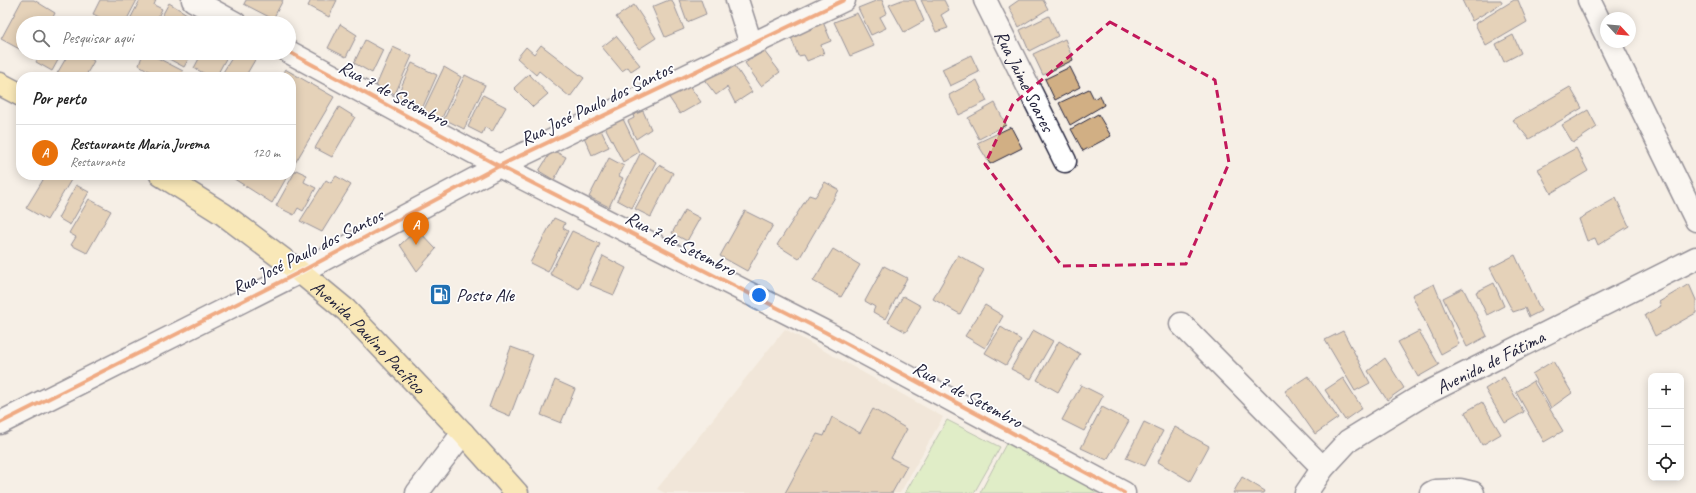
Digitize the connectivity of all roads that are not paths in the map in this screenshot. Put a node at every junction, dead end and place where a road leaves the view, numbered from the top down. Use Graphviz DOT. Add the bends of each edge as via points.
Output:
graph roads {
  1 [pos="193,0"];
  2 [pos="736,0"];
  3 [pos="844,0"];
  4 [pos="985,0"];
  5 [pos="1589,0"];
  6 [pos="222,16"];
  7 [pos="1600,23"];
  8 [pos="751,44"];
  9 [pos="1612,48"];
  10 [pos="296,56"];
  11 [pos="0,84"];
  12 [pos="16,92"];
  13 [pos="1066,161"];
  14 [pos="499,166"];
  15 [pos="169,180"];
  16 [pos="1696,220"];
  17 [pos="1696,258"];
  18 [pos="300,272"];
  19 [pos="1181,324"];
  20 [pos="0,423"];
  21 [pos="464,433"];
  22 [pos="1323,468"];
  23 [pos="417,493"];
  24 [pos="517,493"];
  25 [pos="1124,493"];
  26 [pos="1306,493"];
  27 [pos="1431,493"];
  28 [pos="1473,493"];
  1 -- 6 [label="street"];
  2 -- 8 [label="street"];
  3 -- 8 [label="street, Rua José Paulo dos Santos"];
  4 -- 13 [label="street, Rua Jaime Soares"];
  5 -- 7 [label="street"];
  8 -- 14 [label="street, Rua José Paulo dos Santos"];
  9 -- 16 [label="street"];
  10 -- 14 [label="street, Rua 7 de Setembro"];
  11 -- 12 [label="main road"];
  14 -- 18 [label="street, Rua José Paulo dos Santos"];
  14 -- 25 [label="street, Rua 7 de Setembro" via="825,332"];
  15 -- 18 [label="main road, Avenida Paulino Pacífico" via="223,214"];
  17 -- 22 [label="street, Avenida de Fátima" via="1423,395 1348,441"];
  18 -- 20 [label="street, Rua José Paulo dos Santos"];
  18 -- 21 [label="main road, Avenida Paulino Pacífico" via="346,310"];
  19 -- 22 [label="street"];
  21 -- 23 [label="street"];
  21 -- 24 [label="main road, Avenida Paulino Pacífico"];
  22 -- 26 [label="street, Avenida de Fátima"];
  27 -- 28 [label="street" via="1460,490"];
}
